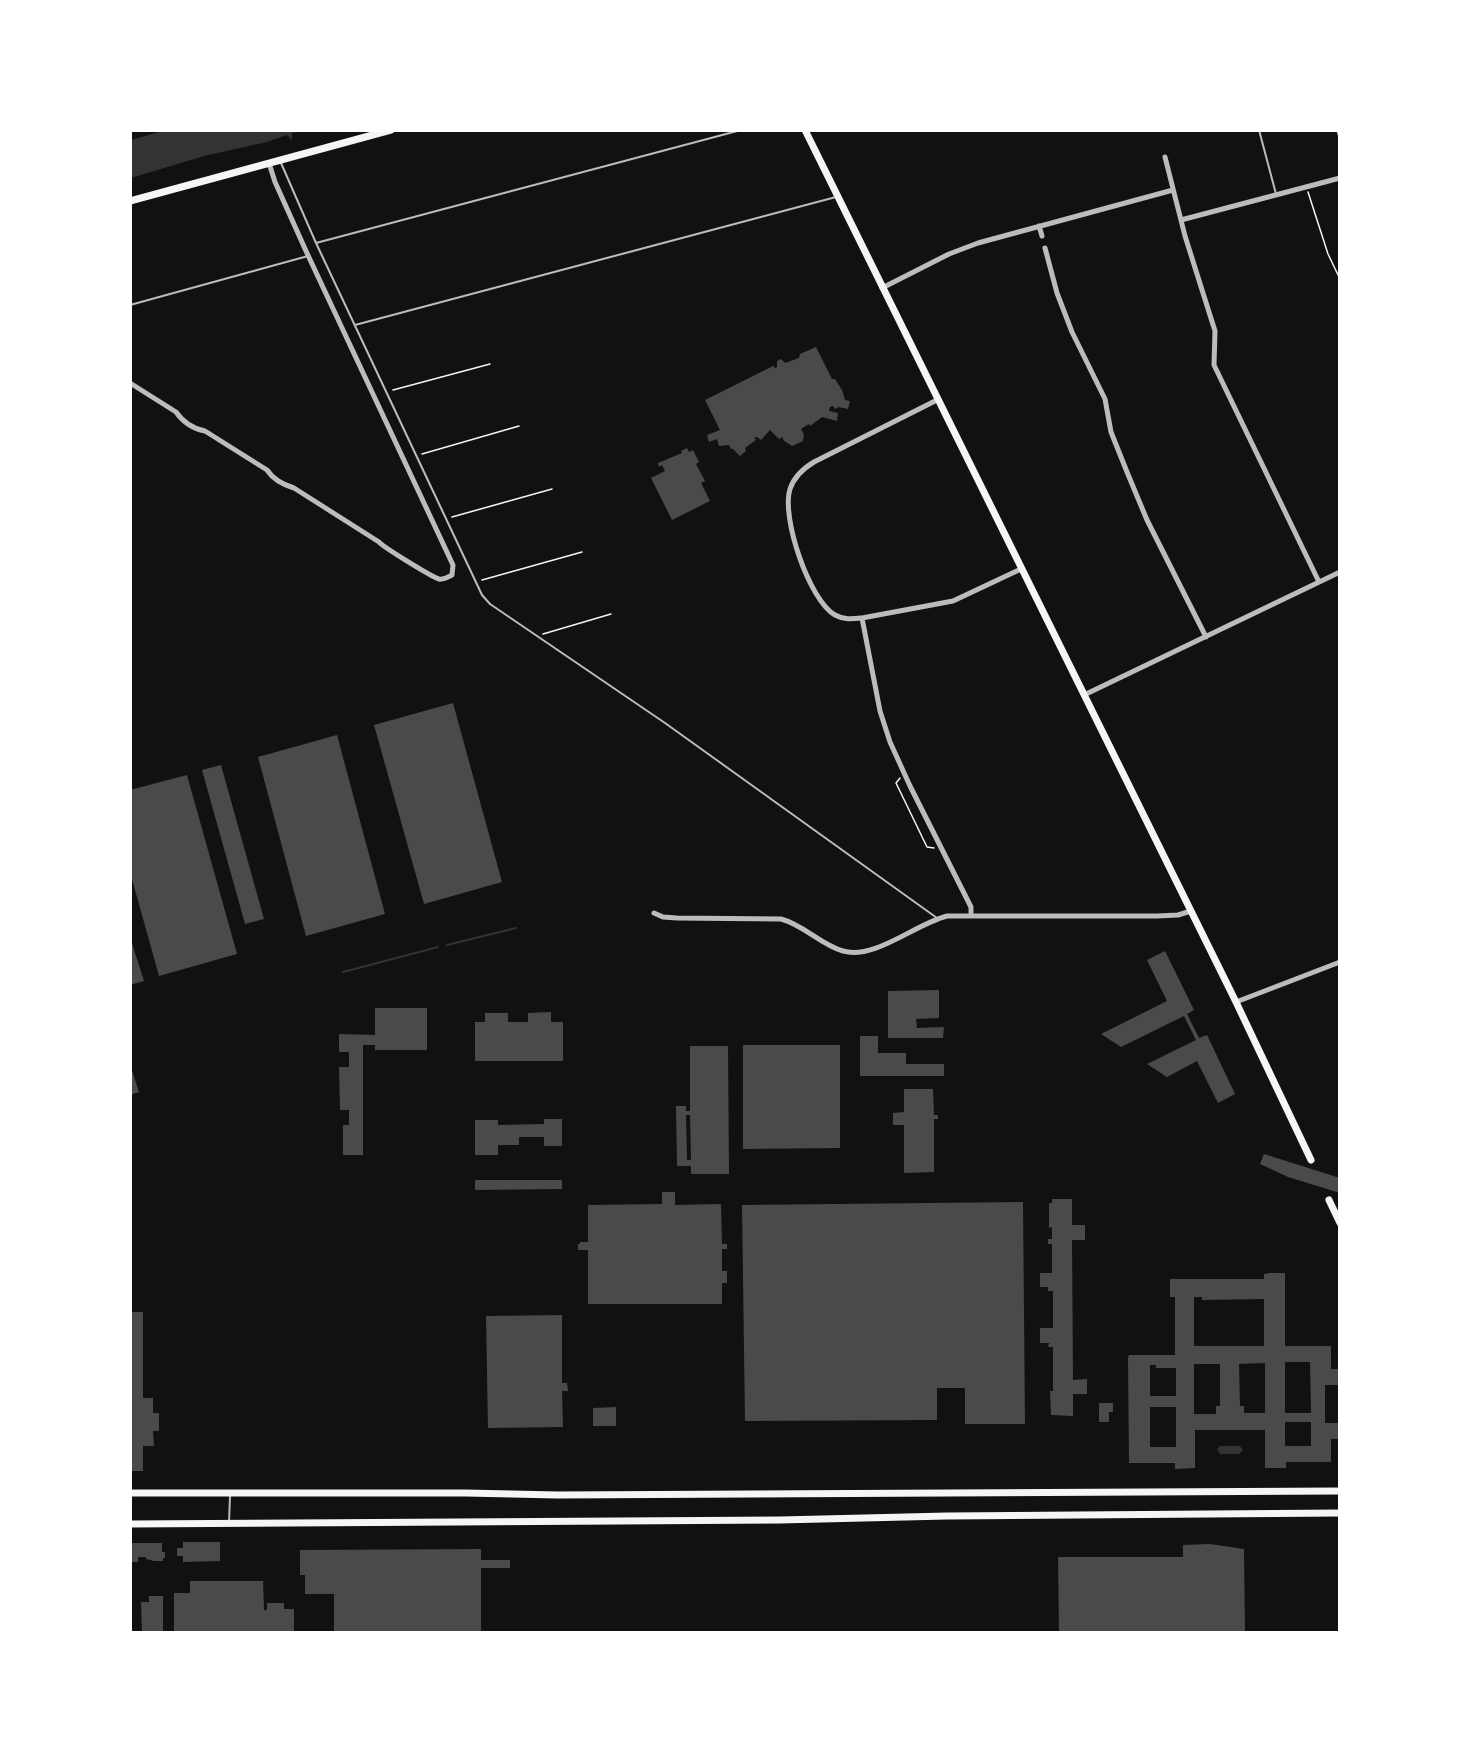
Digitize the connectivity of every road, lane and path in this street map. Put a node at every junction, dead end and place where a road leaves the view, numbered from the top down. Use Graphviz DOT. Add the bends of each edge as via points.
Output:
graph roads {
  1 [pos="391,130"];
  2 [pos="741,130"];
  3 [pos="805,130"];
  4 [pos="1259,130"];
  5 [pos="1337,130"];
  6 [pos="1340,139"];
  7 [pos="1164,157"];
  8 [pos="280,160"];
  9 [pos="269,163"];
  10 [pos="1340,178"];
  11 [pos="1307,187"];
  12 [pos="1173,190"];
  13 [pos="1276,194"];
  14 [pos="837,197"];
  15 [pos="130,201"];
  16 [pos="1181,220"];
  17 [pos="1039,226"];
  18 [pos="1041,236"];
  19 [pos="316,243"];
  20 [pos="1045,248"];
  21 [pos="308,256"];
  22 [pos="1340,279"];
  23 [pos="882,288"];
  24 [pos="130,304"];
  25 [pos="355,325"];
  26 [pos="490,364"];
  27 [pos="130,383"];
  28 [pos="386,392"];
  29 [pos="937,400"];
  30 [pos="519,426"];
  31 [pos="417,456"];
  32 [pos="552,489"];
  33 [pos="447,518"];
  34 [pos="582,552"];
  35 [pos="1021,569"];
  36 [pos="1340,572"];
  37 [pos="476,581"];
  38 [pos="1319,582"];
  39 [pos="611,614"];
  40 [pos="862,618"];
  41 [pos="536,636"];
  42 [pos="1206,637"];
  43 [pos="1084,695"];
  44 [pos="903,773"];
  45 [pos="941,848"];
  46 [pos="1191,911"];
  47 [pos="654,913"];
  48 [pos="971,915"];
  49 [pos="938,919"];
  50 [pos="1340,962"];
  51 [pos="1236,1002"];
  52 [pos="1311,1160"];
  53 [pos="1329,1200"];
  54 [pos="1340,1223"];
  55 [pos="1340,1491"];
  56 [pos="130,1493"];
  57 [pos="230,1493"];
  58 [pos="1340,1514"];
  59 [pos="229,1523"];
  60 [pos="130,1524"];
  1 -- 8 [label="main road"];
  2 -- 19 [label="lane"];
  3 -- 14 [label="main road"];
  4 -- 13 [label="lane"];
  5 -- 6 [label="lane"];
  7 -- 12 [label="street"];
  8 -- 9 [label="main road"];
  8 -- 19 [label="lane"];
  9 -- 15 [label="main road"];
  9 -- 21 [label="street"];
  10 -- 11 [label="street"];
  11 -- 13 [label="street"];
  11 -- 22 [label="path"];
  12 -- 16 [label="street"];
  12 -- 17 [label="street"];
  13 -- 16 [label="street"];
  14 -- 23 [label="main road"];
  14 -- 25 [label="lane"];
  16 -- 38 [label="street" via="1215,331 1214,365"];
  17 -- 18 [label="street"];
  17 -- 23 [label="street" via="953,252"];
  19 -- 25 [label="lane"];
  20 -- 42 [label="street" via="1072,332 1105,399 1111,432 1124,465"];
  21 -- 24 [label="lane"];
  21 -- 27 [label="street" via="453,565 452,575 438,579 382,547"];
  23 -- 29 [label="main road"];
  25 -- 28 [label="lane"];
  26 -- 28 [label="path"];
  28 -- 31 [label="lane"];
  29 -- 35 [label="main road"];
  29 -- 40 [label="street" via="814,462 802,471 789,492 797,547 811,587 834,614"];
  30 -- 31 [label="path"];
  31 -- 33 [label="lane"];
  32 -- 33 [label="path"];
  33 -- 37 [label="lane"];
  34 -- 37 [label="path"];
  35 -- 40 [label="street" via="953,601"];
  35 -- 43 [label="main road"];
  36 -- 38 [label="street"];
  37 -- 41 [label="lane" via="490,604"];
  38 -- 42 [label="street"];
  39 -- 41 [label="path"];
  40 -- 44 [label="street" via="880,711"];
  41 -- 49 [label="lane" via="665,723"];
  42 -- 43 [label="street"];
  43 -- 46 [label="main road"];
  44 -- 45 [label="street"];
  44 -- 45 [label="path" via="896,783 927,848"];
  45 -- 48 [label="street" via="971,907"];
  46 -- 48 [label="street" via="1157,916"];
  46 -- 51 [label="main road"];
  47 -- 49 [label="street" via="670,918 781,919 849,952 866,952"];
  48 -- 49 [label="street"];
  50 -- 51 [label="street"];
  51 -- 52 [label="main road"];
  53 -- 54 [label="main road"];
  55 -- 57 [label="main road"];
  56 -- 57 [label="main road"];
  57 -- 59 [label="lane"];
  58 -- 59 [label="main road"];
  59 -- 60 [label="main road"];
}
